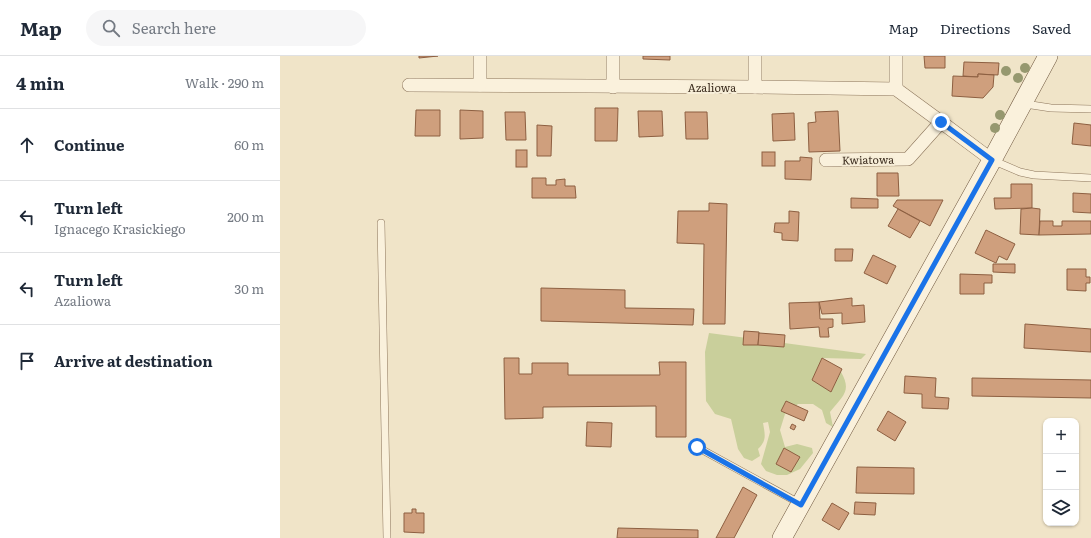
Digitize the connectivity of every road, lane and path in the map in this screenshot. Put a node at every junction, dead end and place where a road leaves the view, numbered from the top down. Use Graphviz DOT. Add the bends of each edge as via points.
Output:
graph roads {
  1 [pos="480,56"];
  2 [pos="613,56"];
  3 [pos="755,56"];
  4 [pos="896,56"];
  5 [pos="1048,56"];
  6 [pos="409,85"];
  7 [pos="480,85"];
  8 [pos="612,87"];
  9 [pos="755,87"];
  10 [pos="896,90"];
  11 [pos="1022,103"];
  12 [pos="1091,109"];
  13 [pos="941,122"];
  14 [pos="826,160"];
  15 [pos="992,160"];
  16 [pos="1091,178"];
  17 [pos="381,223"];
  18 [pos="697,447"];
  19 [pos="801,505"];
  20 [pos="387,538"];
  21 [pos="782,538"];
  1 -- 7 [label="street"];
  2 -- 8 [label="street"];
  3 -- 9 [label="street"];
  4 -- 10 [label="street"];
  5 -- 11 [label="street"];
  6 -- 7 [label="street, Azaliowa"];
  7 -- 8 [label="street, Azaliowa"];
  8 -- 9 [label="street, Azaliowa"];
  9 -- 10 [label="street, Azaliowa"];
  10 -- 13 [label="street"];
  11 -- 12 [label="lane" via="1051,108"];
  11 -- 15 [label="street"];
  13 -- 14 [label="street, Kwiatowa" via="908,158"];
  13 -- 15 [label="street"];
  15 -- 16 [label="lane" via="1034,175"];
  15 -- 19 [label="street"];
  17 -- 20 [label="lane"];
  18 -- 19 [label="lane"];
  19 -- 21 [label="street"];
}
